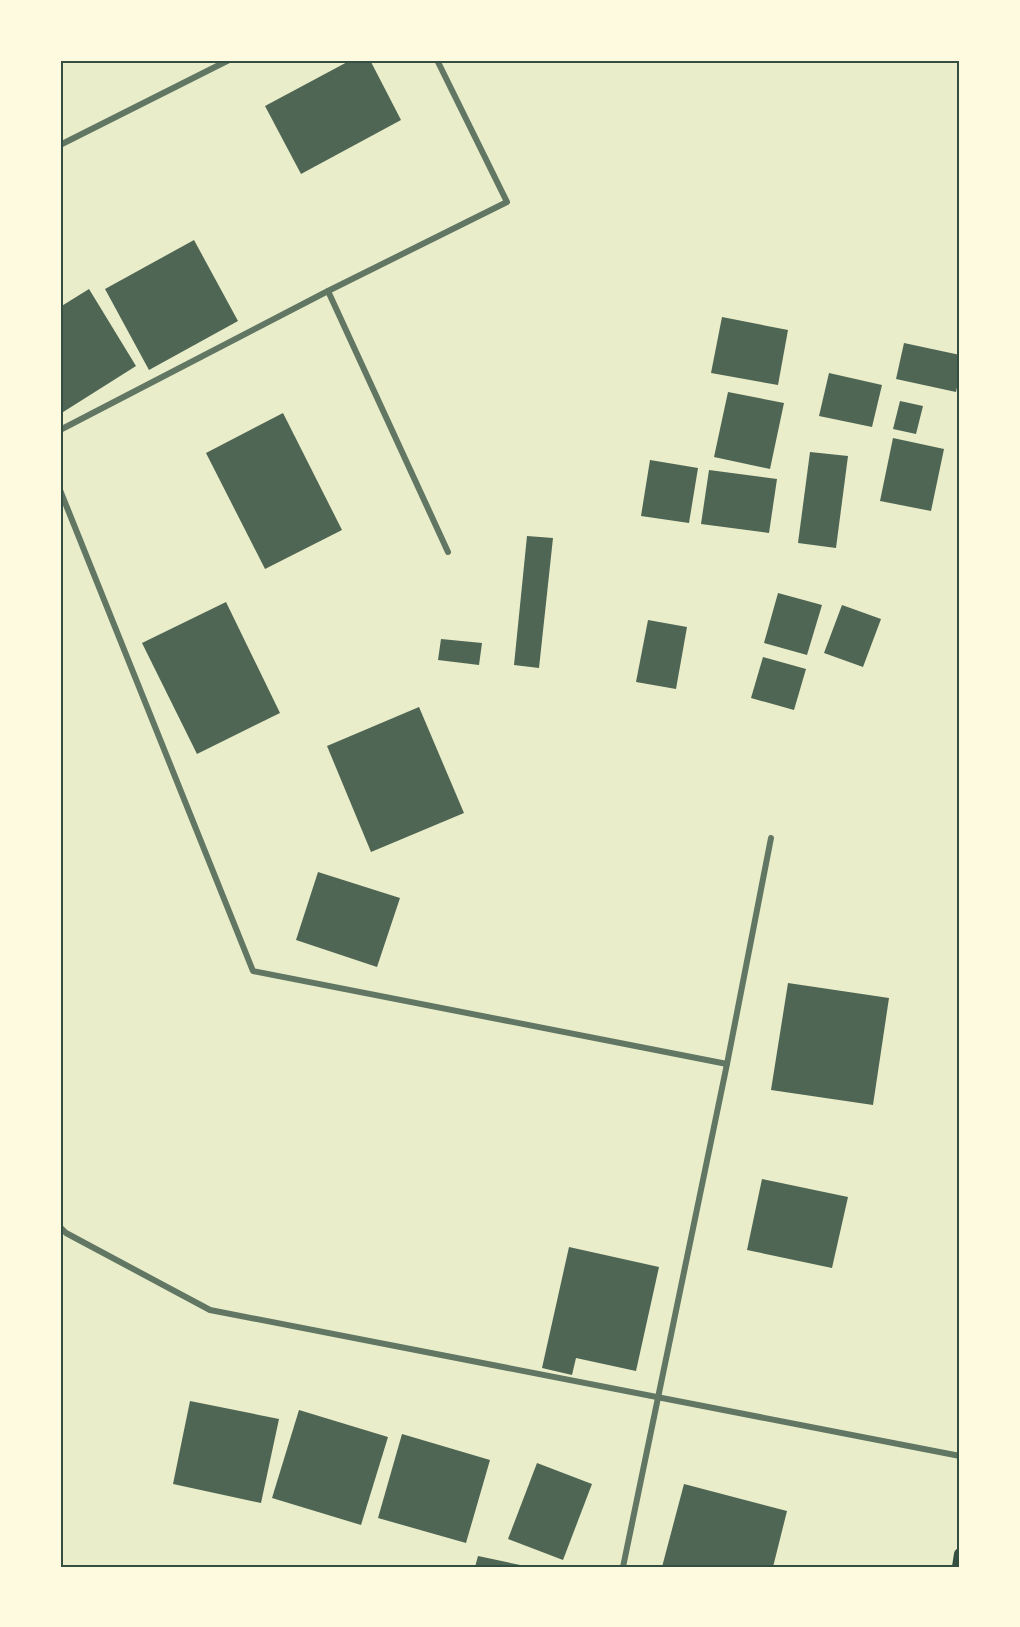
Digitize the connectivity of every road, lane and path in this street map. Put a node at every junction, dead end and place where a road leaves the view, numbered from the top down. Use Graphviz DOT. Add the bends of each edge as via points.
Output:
graph roads {
  1 [pos="229,60"];
  2 [pos="436,60"];
  3 [pos="60,145"];
  4 [pos="328,291"];
  5 [pos="60,430"];
  6 [pos="60,490"];
  7 [pos="448,552"];
  8 [pos="771,838"];
  9 [pos="727,1064"];
  10 [pos="60,1227"];
  11 [pos="658,1397"];
  12 [pos="960,1456"];
  13 [pos="960,1554"];
  14 [pos="622,1567"];
  15 [pos="957,1567"];
  1 -- 3 [label="street"];
  2 -- 4 [label="street" via="507,202"];
  4 -- 5 [label="street"];
  4 -- 7 [label="street"];
  6 -- 9 [label="street" via="253,972"];
  8 -- 9 [label="street"];
  9 -- 11 [label="street"];
  10 -- 11 [label="street" via="210,1310"];
  11 -- 12 [label="street"];
  11 -- 14 [label="street"];
  13 -- 15 [label="main road"];
}
